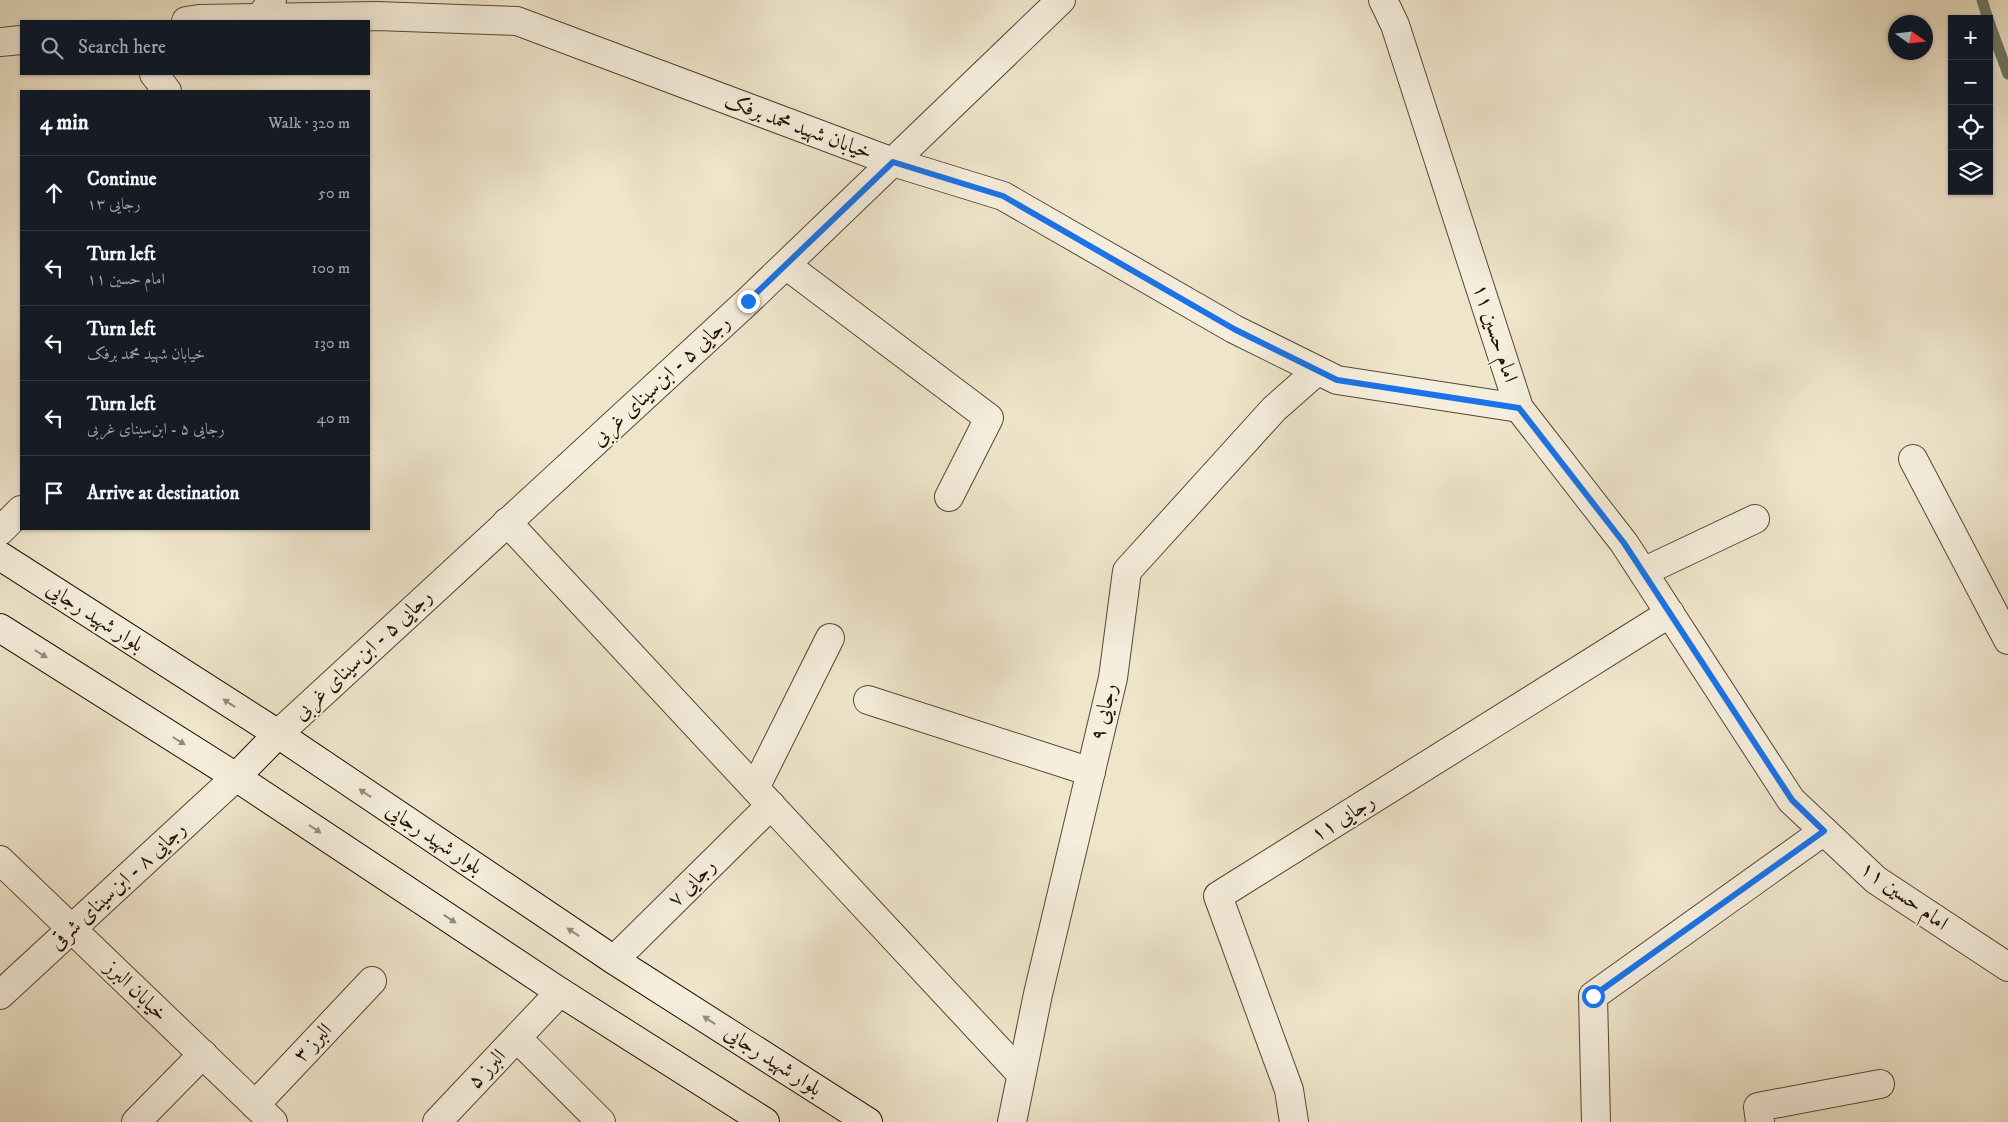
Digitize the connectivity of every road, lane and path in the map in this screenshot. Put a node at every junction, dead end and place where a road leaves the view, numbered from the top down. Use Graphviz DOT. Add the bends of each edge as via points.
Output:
graph roads {
  1 [pos="1061,0"];
  2 [pos="1383,0"];
  3 [pos="266,9"];
  4 [pos="192,20"];
  5 [pos="20,40"];
  6 [pos="0,42"];
  7 [pos="155,75"];
  8 [pos="166,90"];
  9 [pos="893,162"];
  10 [pos="786,265"];
  11 [pos="1318,371"];
  12 [pos="1519,408"];
  13 [pos="1913,459"];
  14 [pos="949,498"];
  15 [pos="20,511"];
  16 [pos="1755,519"];
  17 [pos="507,522"];
  18 [pos="0,532"];
  19 [pos="0,556"];
  20 [pos="1643,572"];
  21 [pos="1670,613"];
  22 [pos="0,628"];
  23 [pos="830,638"];
  24 [pos="2008,640"];
  25 [pos="868,700"];
  26 [pos="278,734"];
  27 [pos="1091,772"];
  28 [pos="236,778"];
  29 [pos="763,797"];
  30 [pos="1824,831"];
  31 [pos="0,860"];
  32 [pos="71,928"];
  33 [pos="614,960"];
  34 [pos="2008,967"];
  35 [pos="372,982"];
  36 [pos="560,992"];
  37 [pos="0,995"];
  38 [pos="516,1038"];
  39 [pos="203,1054"];
  40 [pos="1021,1074"];
  41 [pos="1880,1084"];
  42 [pos="264,1113"];
  43 [pos="136,1122"];
  44 [pos="437,1122"];
  45 [pos="601,1122"];
  46 [pos="765,1122"];
  47 [pos="868,1122"];
  48 [pos="1012,1122"];
  49 [pos="1294,1122"];
  50 [pos="1596,1122"];
  51 [pos="1760,1122"];
  1 -- 9 [label="street, رجایی ۵ - ابن‌سینای غربی"];
  2 -- 12 [label="street, امام حسین ۱۱" via="1395,25"];
  3 -- 4 [label="street, خیابان شهید محمد برفک"];
  3 -- 9 [label="street, خیابان شهید محمد برفک" via="517,21"];
  5 -- 6 [label="street"];
  7 -- 8 [label="street"];
  9 -- 10 [label="street, رجایی ۵ - ابن‌سینای غربی"];
  9 -- 11 [label="street, خیابان شهید محمد برفک" via="1003,196 1234,329"];
  10 -- 14 [label="street" via="989,418"];
  10 -- 17 [label="street, رجایی ۵ - ابن‌سینای غربی"];
  11 -- 12 [label="street, خیابان شهید محمد برفک" via="1337,380"];
  11 -- 27 [label="street, رجایی ۹" via="1274,409 1127,571 1113,678"];
  12 -- 20 [label="street, امام حسین ۱۱"];
  13 -- 24 [label="street"];
  15 -- 18 [label="street"];
  16 -- 20 [label="street"];
  17 -- 26 [label="street, رجایی ۵ - ابن‌سینای غربی"];
  17 -- 29 [label="street"];
  26 -- 19 [label="street, بلوار شهید رجایی, one-way"];
  20 -- 21 [label="street, امام حسین ۱۱"];
  21 -- 30 [label="street, امام حسین ۱۱" via="1792,800"];
  21 -- 49 [label="street, رجایی ۱۱" via="1218,896 1289,1090"];
  22 -- 28 [label="street, one-way"];
  23 -- 29 [label="street, رجایی ۷"];
  25 -- 27 [label="street"];
  26 -- 28 [label="street, رجایی ۵ - ابن‌سینای غربی"];
  33 -- 26 [label="street, بلوار شهید رجایی, one-way"];
  27 -- 40 [label="street, رجایی ۹"];
  28 -- 32 [label="street, رجایی ۸ - ابن‌سینای شرقی"];
  28 -- 36 [label="street, one-way"];
  29 -- 33 [label="street, رجایی ۷"];
  29 -- 40 [label="street"];
  30 -- 34 [label="street, امام حسین ۱۱" via="1876,880"];
  30 -- 50 [label="street" via="1593,996"];
  31 -- 32 [label="street, خیابان البرز"];
  32 -- 37 [label="street, رجایی ۸ - ابن‌سینای شرقی"];
  32 -- 39 [label="street, خیابان البرز"];
  47 -- 33 [label="street, بلوار شهید رجایی, one-way"];
  35 -- 42 [label="street, البرز ۳"];
  36 -- 38 [label="street, البرز ۵"];
  36 -- 46 [label="street"];
  38 -- 44 [label="street, البرز ۵"];
  38 -- 45 [label="street"];
  39 -- 42 [label="street, خیابان البرز"];
  39 -- 43 [label="street"];
  40 -- 48 [label="street, رجایی ۹"];
  41 -- 51 [label="street" via="1758,1107"];
}
